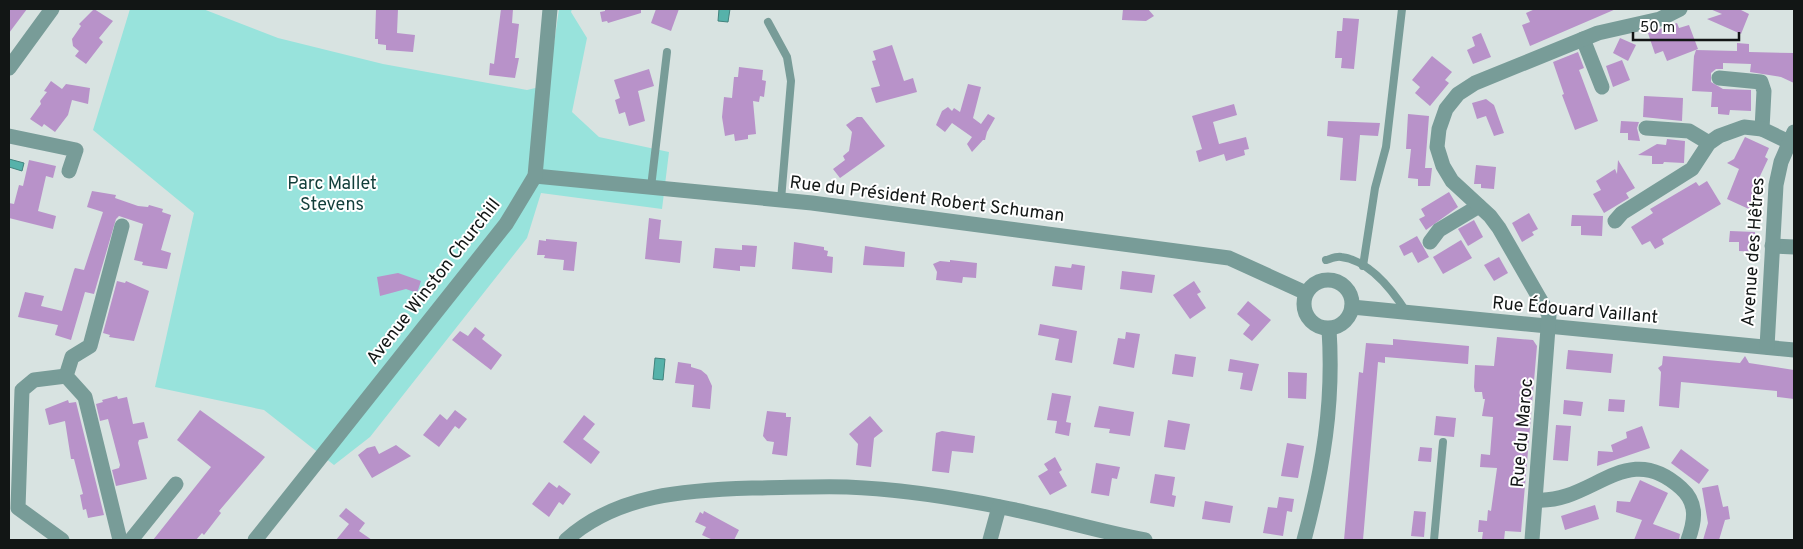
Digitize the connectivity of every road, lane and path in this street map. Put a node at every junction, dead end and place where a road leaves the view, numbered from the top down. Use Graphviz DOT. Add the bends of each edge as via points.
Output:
graph roads {
  1 [pos="52,9"];
  2 [pos="550,9"];
  3 [pos="1402,9"];
  4 [pos="1680,9"];
  5 [pos="768,22"];
  6 [pos="1583,39"];
  7 [pos="667,52"];
  8 [pos="9,68"];
  9 [pos="1719,78"];
  10 [pos="1602,87"];
  11 [pos="1646,128"];
  12 [pos="1762,129"];
  13 [pos="9,136"];
  14 [pos="1792,137"];
  15 [pos="1709,143"];
  16 [pos="69,171"];
  17 [pos="535,176"];
  18 [pos="651,187"];
  19 [pos="781,200"];
  20 [pos="1479,206"];
  21 [pos="1615,221"];
  22 [pos="122,226"];
  23 [pos="1430,242"];
  24 [pos="1772,246"];
  25 [pos="1794,247"];
  26 [pos="1326,260"];
  27 [pos="1363,266"];
  28 [pos="1306,293"];
  29 [pos="1352,307"];
  30 [pos="1408,314"];
  31 [pos="1550,328"];
  32 [pos="1329,329"];
  33 [pos="1767,347"];
  34 [pos="1794,350"];
  35 [pos="66,376"];
  36 [pos="1444,442"];
  37 [pos="176,484"];
  38 [pos="1536,500"];
  39 [pos="998,506"];
  40 [pos="62,540"];
  41 [pos="120,540"];
  42 [pos="131,540"];
  43 [pos="255,540"];
  44 [pos="566,540"];
  45 [pos="990,540"];
  46 [pos="1145,540"];
  47 [pos="1304,540"];
  48 [pos="1434,540"];
  49 [pos="1532,540"];
  50 [pos="1688,540"];
  1 -- 8 [label="street"];
  2 -- 17 [label="street, Avenue Winston Churchill"];
  3 -- 27 [label="lane" via="1386,147 1375,188"];
  4 -- 6 [label="street" via="1660,19"];
  5 -- 19 [label="lane" via="787,57 791,81"];
  6 -- 10 [label="street"];
  6 -- 20 [label="street" via="1475,83 1458,94 1446,109 1437,138 1439,156 1452,181"];
  7 -- 18 [label="lane"];
  9 -- 12 [label="street" via="1761,82 1764,92"];
  11 -- 15 [label="street" via="1684,130"];
  12 -- 14 [label="street"];
  12 -- 15 [label="street" via="1751,126 1731,130"];
  13 -- 16 [label="street" via="76,150"];
  14 -- 24 [label="street, Avenue des Hêtres" via="1777,174"];
  15 -- 21 [label="street" via="1692,169 1622,213"];
  17 -- 18 [label="street, Rue du Président Robert Schuman"];
  17 -- 43 [label="street, Avenue Winston Churchill" via="506,224"];
  18 -- 19 [label="street, Rue du Président Robert Schuman"];
  19 -- 28 [label="street, Rue du Président Robert Schuman" via="1229,258"];
  20 -- 23 [label="street" via="1439,230"];
  20 -- 31 [label="street" via="1499,228 1547,308"];
  22 -- 35 [label="street" via="90,346 72,357"];
  24 -- 25 [label="street"];
  24 -- 33 [label="street, Avenue des Hêtres"];
  26 -- 27 [label="lane" via="1340,256"];
  27 -- 30 [label="lane" via="1382,282"];
  28 -- 29 [label="street" via="1316,283 1335,281 1345,286"];
  28 -- 32 [label="street" via="1303,304 1307,318 1315,325"];
  29 -- 30 [label="street, Rue Édouard Vaillant"];
  29 -- 32 [label="street" via="1344,322"];
  30 -- 31 [label="street, Rue Édouard Vaillant"];
  31 -- 33 [label="street, Rue Édouard Vaillant"];
  31 -- 38 [label="street, Rue du Maroc"];
  32 -- 47 [label="street" via="1331,384 1328,422 1320,476"];
  33 -- 34 [label="street, Rue Édouard Vaillant"];
  35 -- 40 [label="street" via="34,380 22,390 18,508"];
  35 -- 41 [label="street" via="85,397"];
  36 -- 48 [label="lane"];
  37 -- 42 [label="street"];
  38 -- 49 [label="street, Rue du Maroc"];
  38 -- 50 [label="street" via="1555,500 1623,471 1646,468 1678,485 1688,496 1695,518"];
  39 -- 44 [label="street" via="849,487 692,491 665,494 619,508 586,524"];
  39 -- 45 [label="street"];
  39 -- 46 [label="street"];
}
